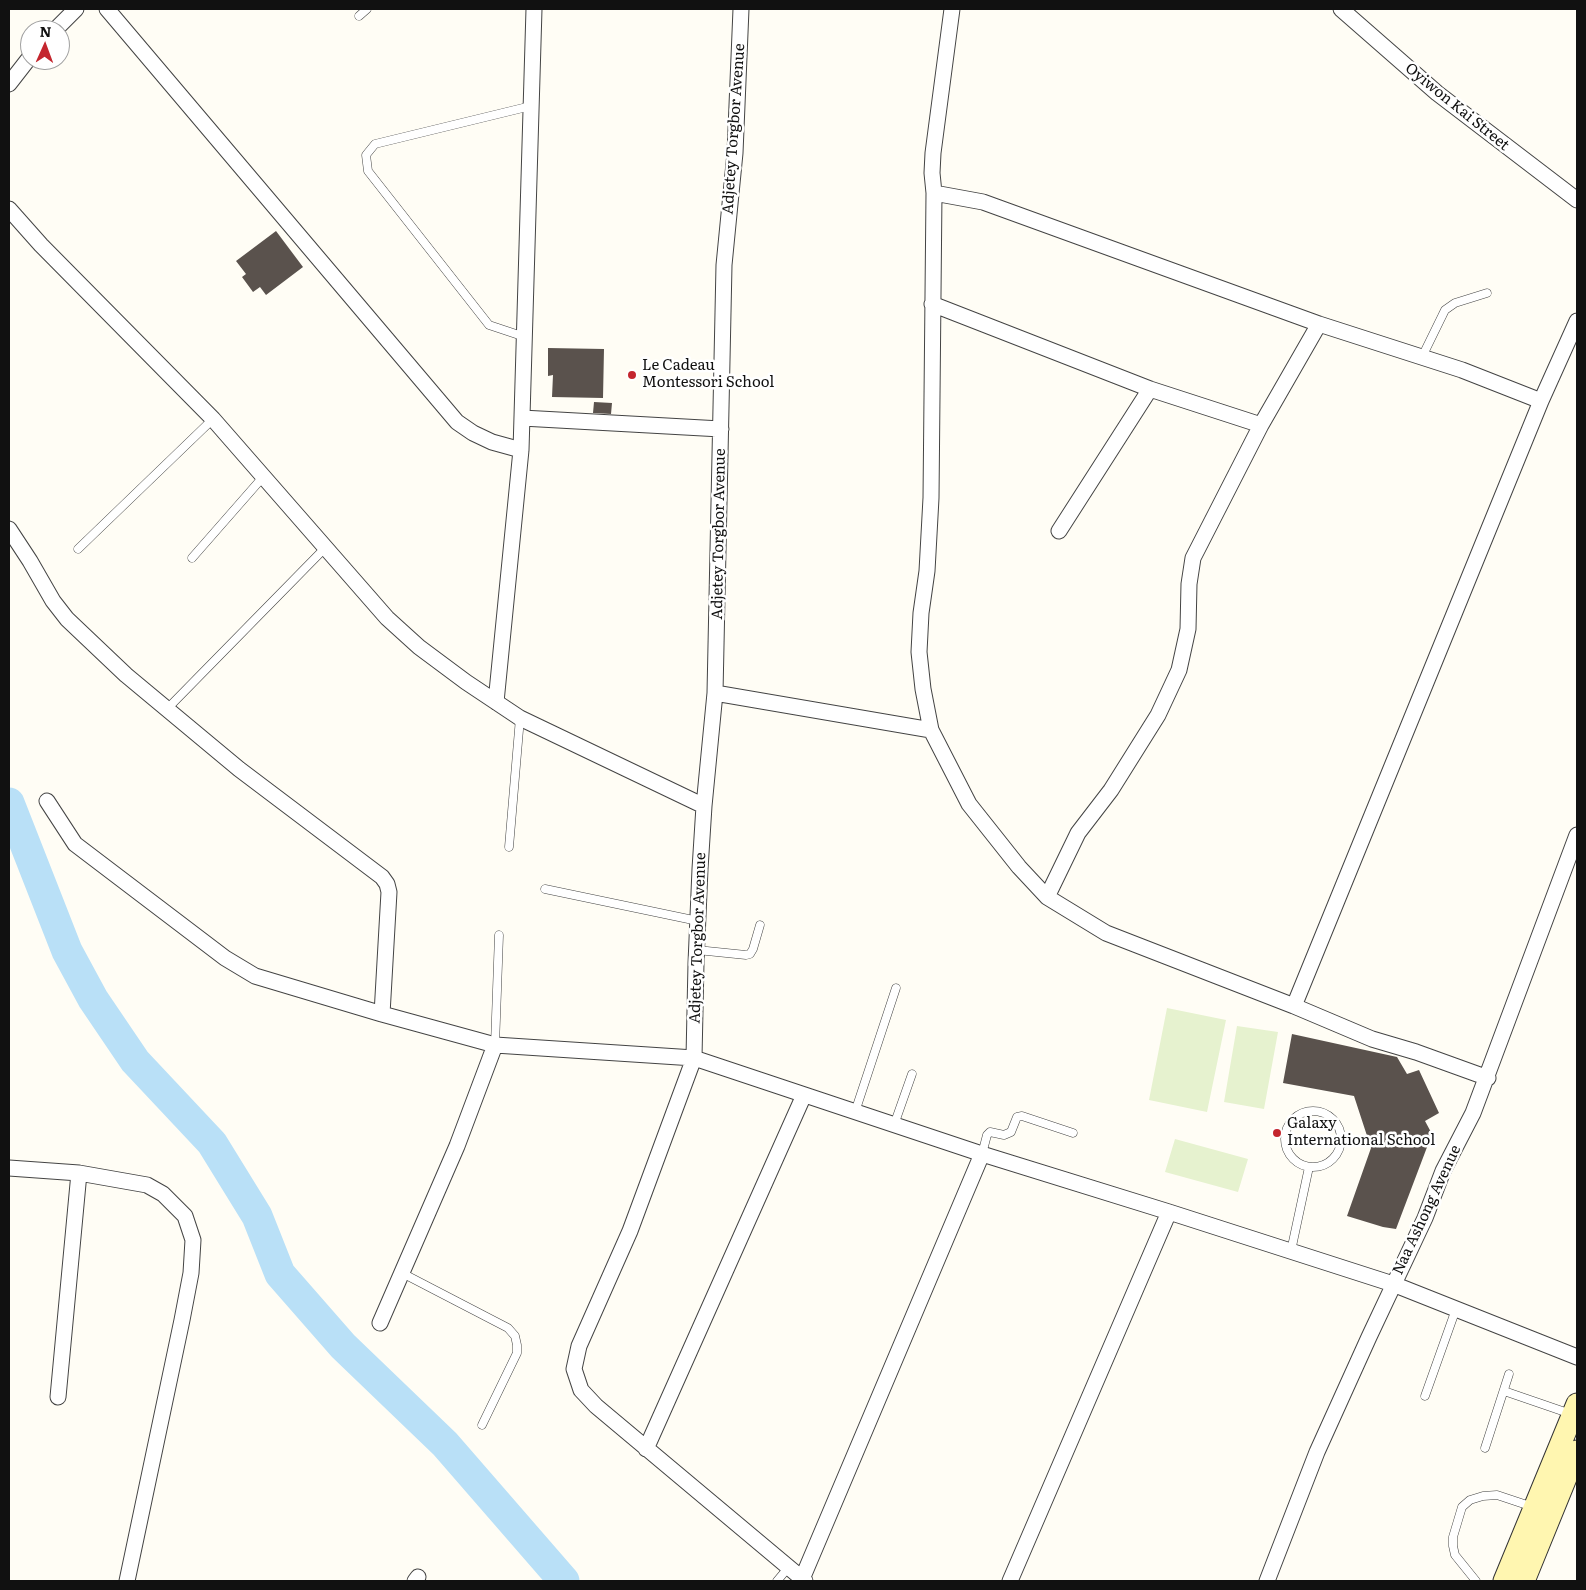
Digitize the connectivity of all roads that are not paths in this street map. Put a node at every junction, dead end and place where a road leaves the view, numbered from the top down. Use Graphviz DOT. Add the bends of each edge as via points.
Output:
graph roads {
  1 [pos="76,9"];
  2 [pos="107,9"];
  3 [pos="367,9"];
  4 [pos="534,9"];
  5 [pos="741,9"];
  6 [pos="952,9"];
  7 [pos="1341,9"];
  8 [pos="359,16"];
  9 [pos="65,20"];
  10 [pos="20,70"];
  11 [pos="9,84"];
  12 [pos="531,106"];
  13 [pos="934,193"];
  14 [pos="1577,200"];
  15 [pos="9,209"];
  16 [pos="1487,293"];
  17 [pos="932,304"];
  18 [pos="1577,321"];
  19 [pos="1319,324"];
  20 [pos="525,337"];
  21 [pos="1422,357"];
  22 [pos="1150,389"];
  23 [pos="1541,401"];
  24 [pos="522,418"];
  25 [pos="213,419"];
  26 [pos="1261,426"];
  27 [pos="721,429"];
  28 [pos="522,450"];
  29 [pos="263,477"];
  30 [pos="9,529"];
  31 [pos="1059,531"];
  32 [pos="78,548"];
  33 [pos="325,548"];
  34 [pos="192,558"];
  35 [pos="715,693"];
  36 [pos="496,702"];
  37 [pos="167,709"];
  38 [pos="520,718"];
  39 [pos="931,730"];
  40 [pos="46,801"];
  41 [pos="704,806"];
  42 [pos="1577,836"];
  43 [pos="509,847"];
  44 [pos="545,889"];
  45 [pos="1047,897"];
  46 [pos="698,921"];
  47 [pos="760,925"];
  48 [pos="499,935"];
  49 [pos="697,950"];
  50 [pos="896,988"];
  51 [pos="1294,1006"];
  52 [pos="382,1014"];
  53 [pos="495,1045"];
  54 [pos="694,1058"];
  55 [pos="912,1074"];
  56 [pos="1488,1078"];
  57 [pos="804,1095"];
  58 [pos="855,1112"];
  59 [pos="894,1125"];
  60 [pos="1073,1133"];
  61 [pos="982,1154"];
  62 [pos="1310,1167"];
  63 [pos="9,1168"];
  64 [pos="79,1173"];
  65 [pos="1169,1212"];
  66 [pos="1291,1251"];
  67 [pos="402,1272"];
  68 [pos="1393,1284"];
  69 [pos="1456,1309"];
  70 [pos="380,1323"];
  71 [pos="1577,1357"];
  72 [pos="1509,1374"];
  73 [pos="1504,1391"];
  74 [pos="1425,1396"];
  75 [pos="58,1397"];
  76 [pos="1575,1409"];
  77 [pos="482,1425"];
  78 [pos="1485,1448"];
  79 [pos="646,1449"];
  80 [pos="1577,1451"];
  81 [pos="1534,1508"];
  82 [pos="788,1568"];
  83 [pos="803,1580"];
  84 [pos="128,1581"];
  85 [pos="777,1581"];
  86 [pos="1010,1581"];
  87 [pos="1267,1581"];
  88 [pos="1476,1581"];
  89 [pos="1504,1581"];
  90 [pos="1524,1581"];
  1 -- 9 [label="street"];
  2 -- 28 [label="street" via="458,422 492,442"];
  3 -- 8 [label="lane"];
  4 -- 12 [label="street"];
  5 -- 27 [label="street, Adjetey Torgbor Avenue" via="735,153 724,266"];
  6 -- 13 [label="street" via="933,153"];
  7 -- 14 [label="street, Oyiwon Kai Street" via="1436,93"];
  10 -- 11 [label="street"];
  12 -- 20 [label="street"];
  12 -- 20 [label="lane" via="375,144 366,155 368,171 489,325"];
  13 -- 17 [label="street"];
  13 -- 19 [label="street" via="983,202"];
  15 -- 25 [label="street"];
  16 -- 21 [label="lane" via="1455,303 1445,310"];
  17 -- 22 [label="street"];
  17 -- 39 [label="street" via="931,498 919,652"];
  18 -- 23 [label="street"];
  19 -- 21 [label="street"];
  19 -- 26 [label="street"];
  20 -- 24 [label="street"];
  21 -- 23 [label="street"];
  22 -- 26 [label="street"];
  22 -- 31 [label="street"];
  23 -- 51 [label="street"];
  24 -- 27 [label="street"];
  24 -- 28 [label="street"];
  25 -- 29 [label="street"];
  25 -- 32 [label="lane"];
  26 -- 45 [label="street" via="1193,558 1188,629 1179,670 1158,715 1111,790 1078,832"];
  27 -- 35 [label="street, Adjetey Torgbor Avenue"];
  28 -- 36 [label="street"];
  29 -- 33 [label="street"];
  29 -- 34 [label="lane"];
  30 -- 37 [label="street" via="67,619"];
  33 -- 36 [label="street" via="387,618 419,647"];
  33 -- 37 [label="lane"];
  35 -- 39 [label="street"];
  35 -- 41 [label="street, Adjetey Torgbor Avenue"];
  36 -- 38 [label="street"];
  37 -- 52 [label="street" via="371,868 387,884"];
  38 -- 41 [label="street"];
  38 -- 43 [label="lane"];
  39 -- 45 [label="street" via="969,804"];
  40 -- 52 [label="street" via="75,844 225,958 255,976"];
  41 -- 46 [label="street, Adjetey Torgbor Avenue"];
  42 -- 56 [label="street, Naa Ashong Avenue"];
  44 -- 46 [label="lane"];
  45 -- 51 [label="street" via="1106,933"];
  46 -- 49 [label="street, Adjetey Torgbor Avenue"];
  47 -- 49 [label="lane" via="750,954"];
  48 -- 53 [label="lane"];
  49 -- 54 [label="street, Adjetey Torgbor Avenue"];
  50 -- 58 [label="lane"];
  51 -- 56 [label="street" via="1372,1040"];
  52 -- 53 [label="street"];
  53 -- 54 [label="street"];
  53 -- 67 [label="street" via="457,1146"];
  54 -- 57 [label="street"];
  54 -- 79 [label="street, Adjetey Torgbor Avenue" via="630,1231 580,1346 574,1369 581,1390"];
  55 -- 59 [label="lane"];
  56 -- 68 [label="street, Naa Ashong Avenue"];
  57 -- 58 [label="street"];
  57 -- 79 [label="street"];
  58 -- 59 [label="street"];
  59 -- 61 [label="street"];
  60 -- 61 [label="lane" via="1017,1117 1011,1132 1004,1135 990,1132 986,1135"];
  61 -- 65 [label="street"];
  61 -- 83 [label="street"];
  62 -- 62 [label="lane" via="1318,1167 1334,1159 1341,1143 1341,1135 1333,1119 1318,1112 1300,1115 1288,1127 1286,1136 1286,1144 1294,1160"];
  62 -- 66 [label="lane"];
  63 -- 64 [label="street"];
  64 -- 75 [label="street"];
  64 -- 84 [label="street" via="147,1185 163,1194 184,1216 193,1240 191,1273"];
  65 -- 66 [label="street"];
  65 -- 86 [label="street"];
  66 -- 68 [label="street"];
  67 -- 70 [label="street"];
  67 -- 77 [label="lane" via="508,1328 515,1336 517,1353"];
  68 -- 69 [label="street"];
  68 -- 87 [label="street, Naa Ashong Avenue" via="1317,1452"];
  69 -- 71 [label="street"];
  69 -- 74 [label="lane"];
  72 -- 73 [label="lane"];
  73 -- 76 [label="lane"];
  73 -- 78 [label="lane"];
  76 -- 81 [label="main road"];
  79 -- 82 [label="street, Adjetey Torgbor Avenue"];
  80 -- 90 [label="main road"];
  81 -- 88 [label="lane" via="1497,1495 1470,1500 1462,1507 1453,1546 1455,1555"];
  81 -- 89 [label="main road"];
  82 -- 83 [label="street, Adjetey Torgbor Avenue"];
  82 -- 85 [label="lane"];
}
